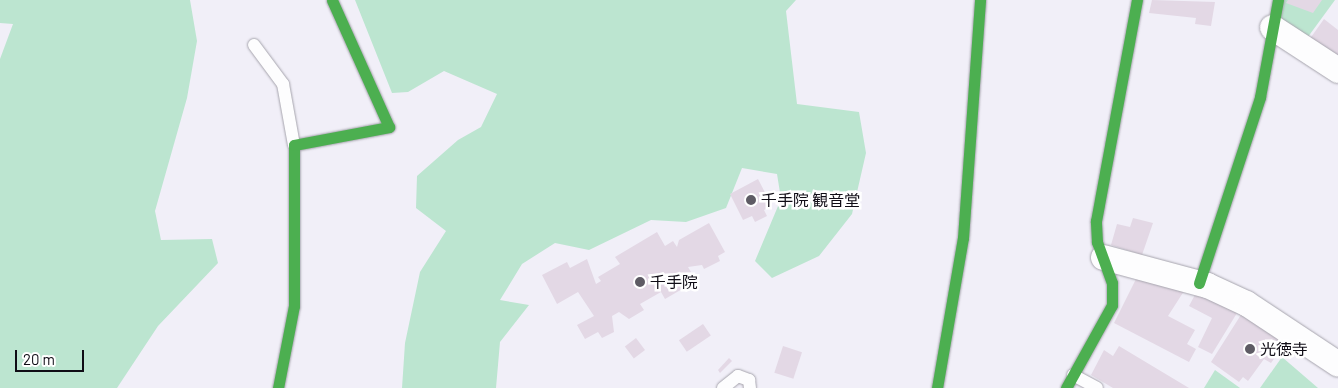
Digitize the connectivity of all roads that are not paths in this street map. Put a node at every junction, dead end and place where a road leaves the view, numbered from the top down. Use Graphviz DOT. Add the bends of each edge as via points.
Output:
graph roads {
  1 [pos="332,0"];
  2 [pos="980,0"];
  3 [pos="1137,0"];
  4 [pos="1278,0"];
  5 [pos="1272,27"];
  6 [pos="254,45"];
  7 [pos="1338,70"];
  8 [pos="294,145"];
  9 [pos="1103,257"];
  10 [pos="1199,282"];
  11 [pos="1338,364"];
  12 [pos="1073,374"];
  13 [pos="278,388"];
  14 [pos="723,388"];
  15 [pos="750,388"];
  16 [pos="937,388"];
  17 [pos="1066,388"];
  18 [pos="1097,388"];
  1 -- 8 [label="street" via="389,126"];
  2 -- 16 [label="street" via="974,128 963,238"];
  3 -- 9 [label="street" via="1096,221"];
  4 -- 5 [label="street"];
  5 -- 7 [label="street"];
  5 -- 10 [label="street" via="1260,97"];
  6 -- 8 [label="lane" via="273,64 283,84"];
  8 -- 13 [label="street" via="294,306"];
  9 -- 10 [label="street"];
  9 -- 12 [label="street" via="1112,283 1112,305"];
  10 -- 11 [label="street" via="1246,303"];
  12 -- 17 [label="street"];
  12 -- 18 [label="lane"];
  14 -- 15 [label="lane" via="738,376 749,380"];
}
